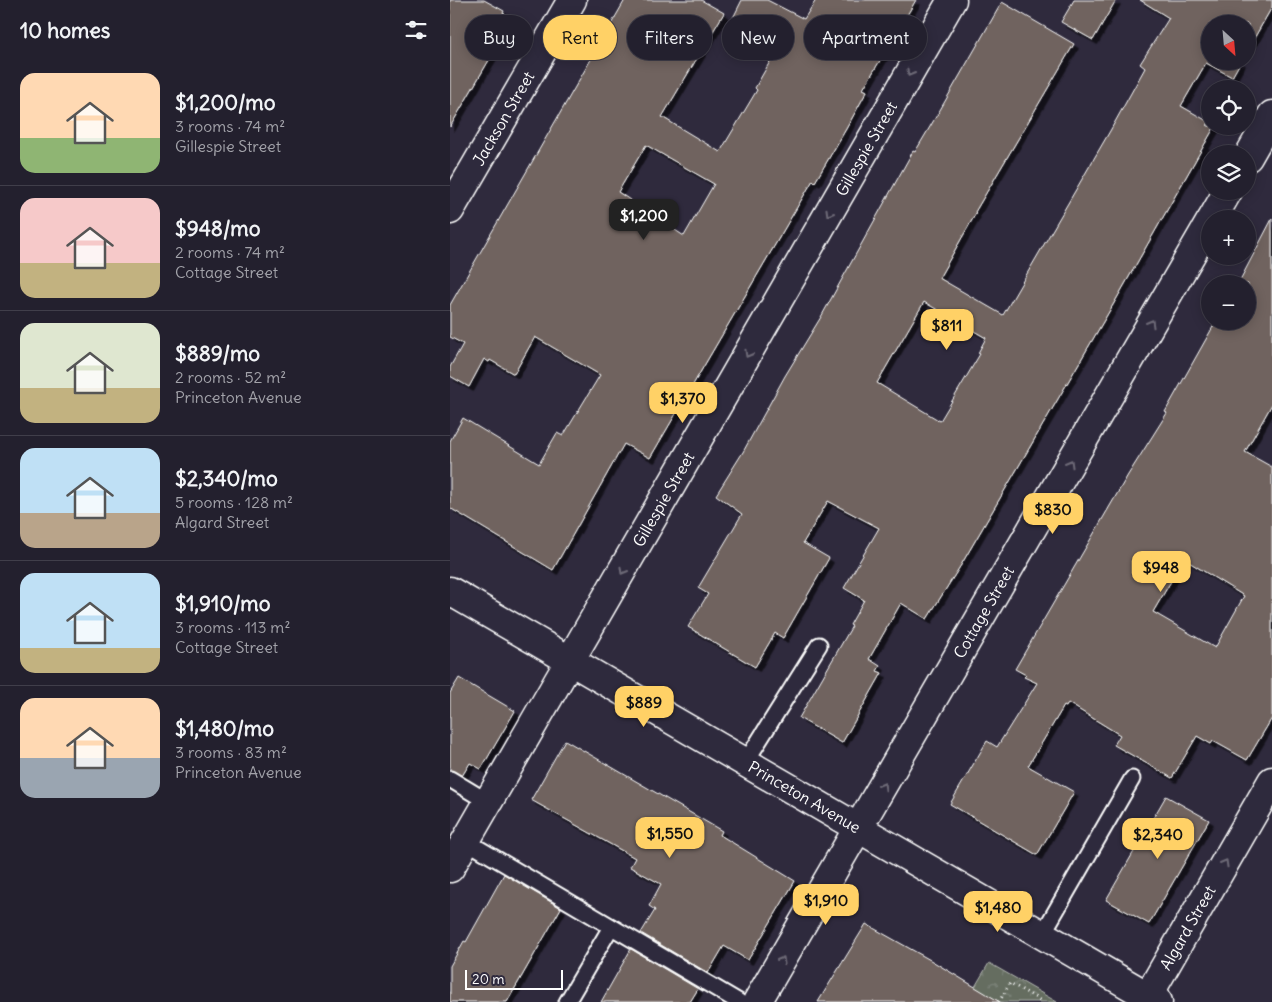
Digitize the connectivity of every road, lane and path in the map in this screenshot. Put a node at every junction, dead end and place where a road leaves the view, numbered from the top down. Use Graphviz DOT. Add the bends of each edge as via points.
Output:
graph roads {
  1 [pos="572,0"];
  2 [pos="952,0"];
  3 [pos="1272,115"];
  4 [pos="1255,145"];
  5 [pos="450,210"];
  6 [pos="1201,237"];
  7 [pos="450,591"];
  8 [pos="819,644"];
  9 [pos="571,661"];
  10 [pos="745,762"];
  11 [pos="450,779"];
  12 [pos="1132,779"];
  13 [pos="1269,795"];
  14 [pos="488,802"];
  15 [pos="858,828"];
  16 [pos="466,841"];
  17 [pos="450,868"];
  18 [pos="611,927"];
  19 [pos="1042,935"];
  20 [pos="1153,999"];
  21 [pos="568,1002"];
  22 [pos="739,1002"];
  23 [pos="757,1002"];
  24 [pos="999,1002"];
  25 [pos="1043,1002"];
  1 -- 5 [label="street, Jackson Street"];
  2 -- 9 [label="street, Gillespie Street, one-way"];
  3 -- 4 [label="street"];
  15 -- 6 [label="street, Cottage Street, one-way"];
  7 -- 9 [label="street, Princeton Avenue"];
  8 -- 10 [label="lane"];
  9 -- 10 [label="street, Princeton Avenue"];
  9 -- 14 [label="street, Gillespie Street"];
  10 -- 15 [label="street, Princeton Avenue"];
  11 -- 14 [label="lane"];
  12 -- 19 [label="lane"];
  20 -- 13 [label="street, Algard Street, one-way"];
  14 -- 16 [label="street, Gillespie Street"];
  15 -- 19 [label="street, Princeton Avenue"];
  23 -- 15 [label="street, Cottage Street, one-way"];
  16 -- 17 [label="street, Gillespie Street"];
  16 -- 18 [label="lane"];
  18 -- 21 [label="lane"];
  18 -- 22 [label="lane"];
  19 -- 20 [label="street, Princeton Avenue"];
  24 -- 25 [label="path" via="1010,983"];
}
